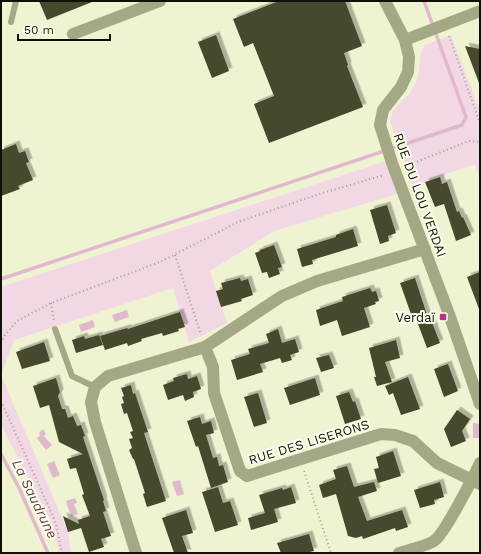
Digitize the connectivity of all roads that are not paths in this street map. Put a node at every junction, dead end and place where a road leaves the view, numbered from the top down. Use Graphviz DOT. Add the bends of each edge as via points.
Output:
graph roads {
  1 [pos="16,1"];
  2 [pos="160,1"];
  3 [pos="385,1"];
  4 [pos="480,11"];
  5 [pos="11,22"];
  6 [pos="74,34"];
  7 [pos="404,40"];
  8 [pos="425,249"];
  9 [pos="55,329"];
  10 [pos="205,347"];
  11 [pos="95,387"];
  12 [pos="480,404"];
  13 [pos="480,463"];
  14 [pos="476,482"];
  15 [pos="136,553"];
  16 [pos="399,553"];
  1 -- 5 [label="lane"];
  2 -- 6 [label="street"];
  3 -- 7 [label="street, RUE DU LOU VERDAI"];
  4 -- 7 [label="street"];
  7 -- 8 [label="street, RUE DU LOU VERDAI" via="409,58 408,72 383,110 380,125"];
  8 -- 10 [label="street" via="316,281 282,296"];
  8 -- 12 [label="street, RUE DU LOU VERDAI"];
  9 -- 11 [label="lane" via="72,376"];
  10 -- 11 [label="street" via="108,376"];
  10 -- 14 [label="street, RUE DES LISERONS" via="213,367 214,393 240,471 247,476 381,434 395,435 413,441 437,463"];
  11 -- 15 [label="street" via="91,402 94,416"];
  13 -- 14 [label="street"];
  14 -- 16 [label="street" via="435,541"];
}
